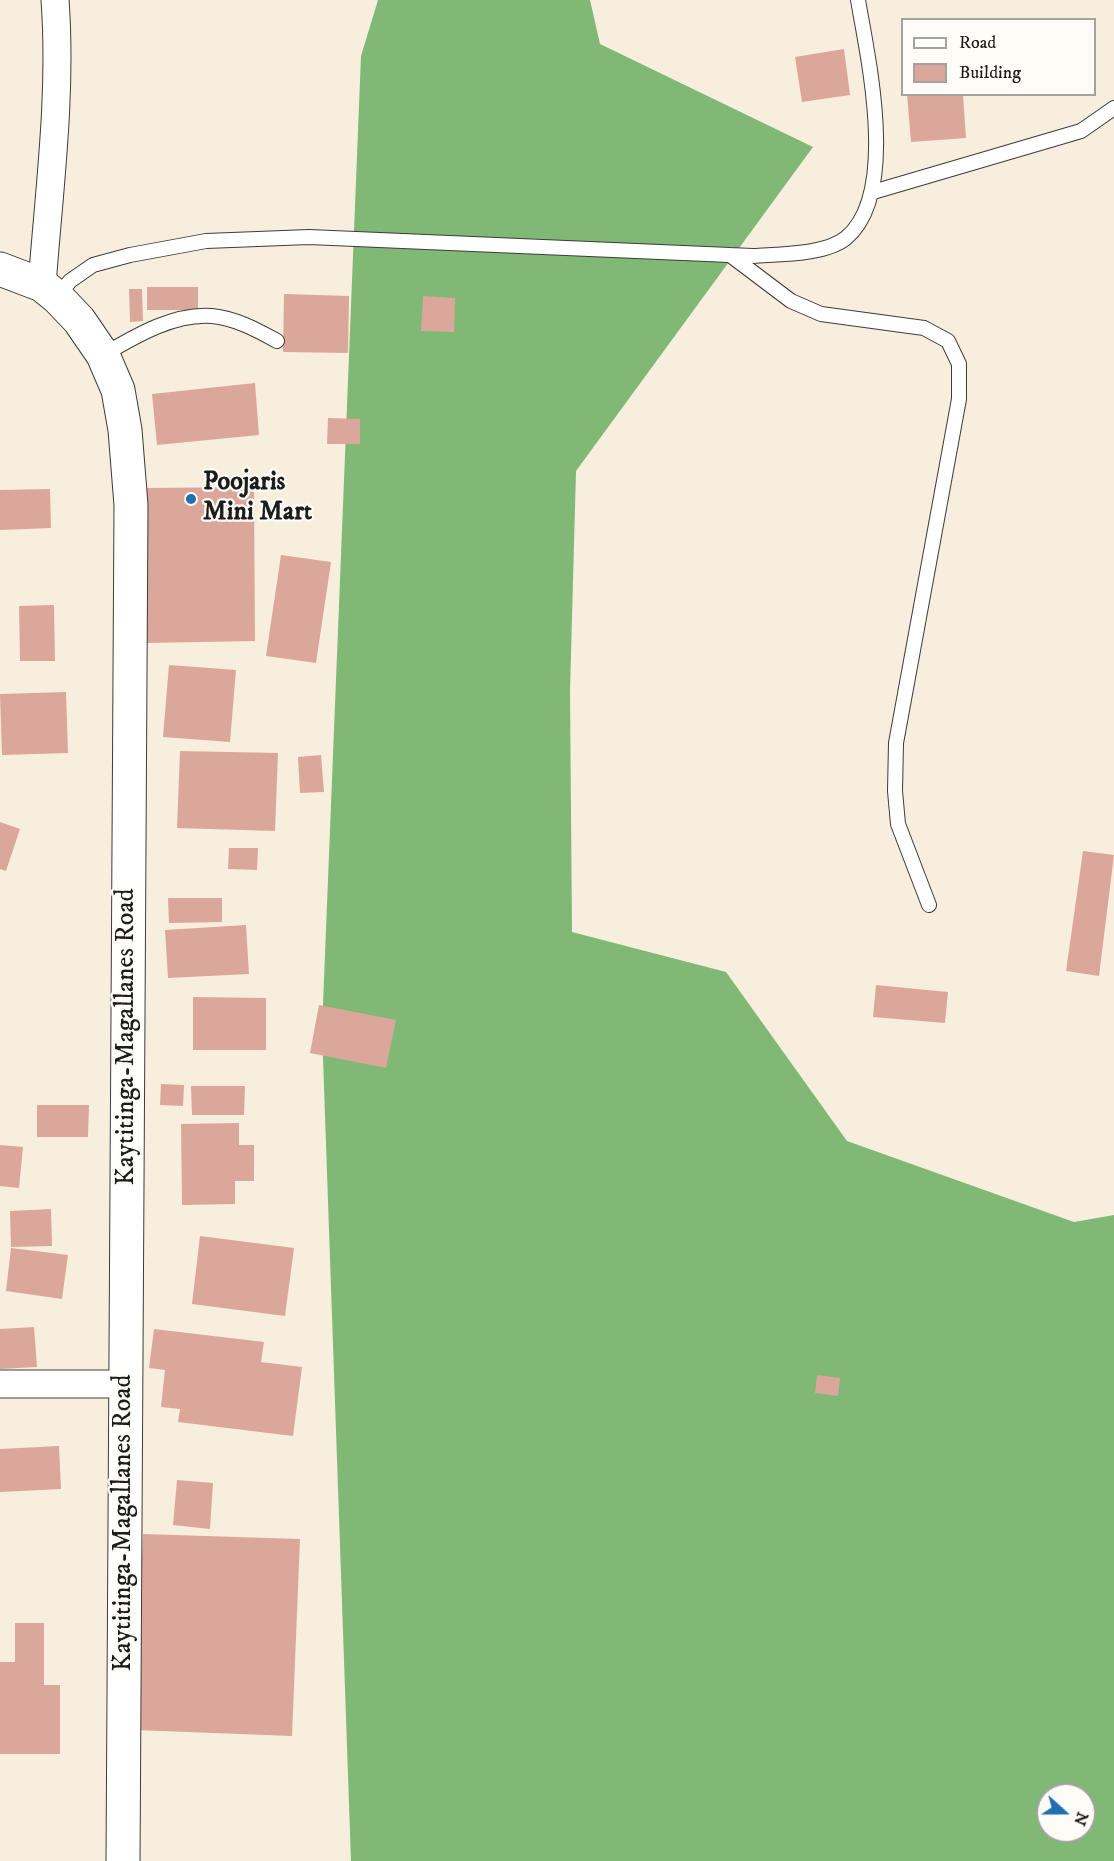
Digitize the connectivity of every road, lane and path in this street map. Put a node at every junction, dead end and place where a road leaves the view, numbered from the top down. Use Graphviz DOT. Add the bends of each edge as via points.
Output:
graph roads {
  1 [pos="55,0"];
  2 [pos="858,0"];
  3 [pos="1114,108"];
  4 [pos="873,192"];
  5 [pos="730,255"];
  6 [pos="0,268"];
  7 [pos="49,291"];
  8 [pos="277,341"];
  9 [pos="103,356"];
  10 [pos="929,905"];
  11 [pos="0,1384"];
  12 [pos="126,1384"];
  13 [pos="123,1861"];
  1 -- 7 [label="street" via="58,34"];
  2 -- 4 [label="lane" via="873,91"];
  3 -- 4 [label="lane" via="1081,131"];
  4 -- 5 [label="lane" via="863,217 846,239 816,251"];
  5 -- 7 [label="lane" via="309,237 206,241 93,265"];
  5 -- 10 [label="lane" via="791,301 820,314 924,328 948,341 959,364 960,399 896,743 898,824"];
  6 -- 7 [label="main road, Kaytitinga-Magallanes Road"];
  7 -- 9 [label="main road, Kaytitinga-Magallanes Road" via="79,320"];
  8 -- 9 [label="lane" via="250,326 212,316 177,320 141,333"];
  9 -- 12 [label="main road, Kaytitinga-Magallanes Road" via="117,390 130,505"];
  11 -- 12 [label="street"];
  12 -- 13 [label="main road, Kaytitinga-Magallanes Road"];
}
